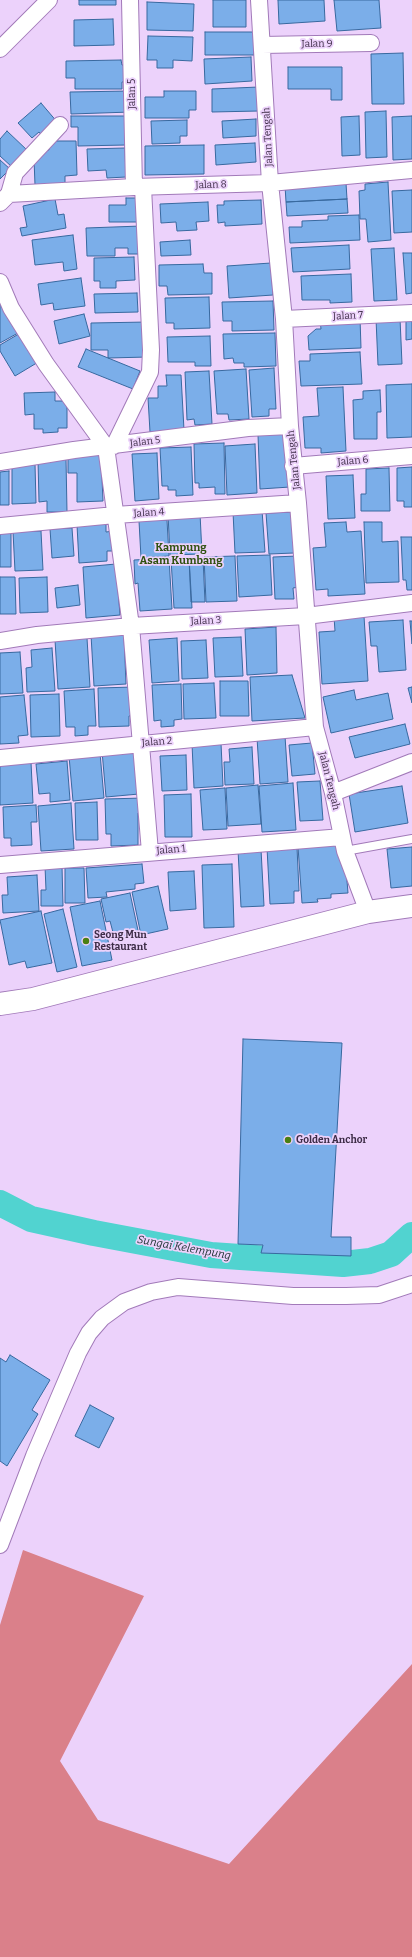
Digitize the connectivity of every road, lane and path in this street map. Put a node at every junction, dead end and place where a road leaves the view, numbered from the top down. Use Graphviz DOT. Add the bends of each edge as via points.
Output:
graph roads {
  1 [pos="49,0"];
  2 [pos="130,0"];
  3 [pos="259,0"];
  4 [pos="371,43"];
  5 [pos="262,45"];
  6 [pos="0,49"];
  7 [pos="60,125"];
  8 [pos="412,170"];
  9 [pos="270,183"];
  10 [pos="138,187"];
  11 [pos="5,198"];
  12 [pos="0,282"];
  13 [pos="412,313"];
  14 [pos="284,319"];
  15 [pos="290,426"];
  16 [pos="110,446"];
  17 [pos="412,456"];
  18 [pos="0,462"];
  19 [pos="293,466"];
  20 [pos="298,503"];
  21 [pos="115,515"];
  22 [pos="0,526"];
  23 [pos="412,603"];
  24 [pos="306,616"];
  25 [pos="131,626"];
  26 [pos="0,641"];
  27 [pos="314,727"];
  28 [pos="140,744"];
  29 [pos="0,758"];
  30 [pos="412,762"];
  31 [pos="333,793"];
  32 [pos="412,839"];
  33 [pos="343,844"];
  34 [pos="150,852"];
  35 [pos="0,865"];
  36 [pos="412,906"];
  37 [pos="368,912"];
  38 [pos="0,1004"];
  39 [pos="412,1284"];
  40 [pos="0,1545"];
  1 -- 6 [label="street"];
  2 -- 10 [label="street, Jalan 5"];
  3 -- 5 [label="street, Jalan Tengah"];
  4 -- 5 [label="street, Jalan 9"];
  5 -- 9 [label="street, Jalan Tengah"];
  7 -- 11 [label="street" via="15,173"];
  8 -- 9 [label="street, Jalan 8"];
  9 -- 10 [label="street, Jalan 8"];
  9 -- 14 [label="street, Jalan Tengah"];
  10 -- 11 [label="street, Jalan 8"];
  10 -- 16 [label="street, Jalan 5" via="151,350 150,372"];
  12 -- 16 [label="street" via="11,308 46,364"];
  13 -- 14 [label="street, Jalan 7"];
  14 -- 15 [label="street, Jalan Tengah"];
  15 -- 16 [label="street, Jalan 5" via="248,428"];
  15 -- 19 [label="street, Jalan Tengah"];
  16 -- 18 [label="street, Jalan 5"];
  16 -- 21 [label="street"];
  17 -- 19 [label="street, Jalan 6"];
  19 -- 20 [label="street, Jalan Tengah"];
  20 -- 21 [label="street, Jalan 4"];
  20 -- 24 [label="street, Jalan Tengah"];
  21 -- 22 [label="street, Jalan 4"];
  21 -- 25 [label="street"];
  23 -- 24 [label="street, Jalan 3"];
  24 -- 25 [label="street, Jalan 3"];
  24 -- 27 [label="street, Jalan Tengah"];
  25 -- 26 [label="street, Jalan 3"];
  25 -- 28 [label="street"];
  27 -- 28 [label="street, Jalan 2"];
  27 -- 31 [label="street, Jalan Tengah"];
  28 -- 29 [label="street, Jalan 2"];
  28 -- 34 [label="street"];
  30 -- 31 [label="street"];
  31 -- 33 [label="street, Jalan Tengah"];
  32 -- 33 [label="lane"];
  33 -- 34 [label="street, Jalan 1"];
  33 -- 37 [label="street, Jalan Tengah"];
  34 -- 35 [label="street, Jalan 1"];
  36 -- 37 [label="main road"];
  37 -- 38 [label="main road" via="33,999"];
  39 -- 40 [label="street" via="379,1294 346,1296 293,1296 178,1287 151,1292 124,1302 102,1318 89,1333 78,1353"];
}
